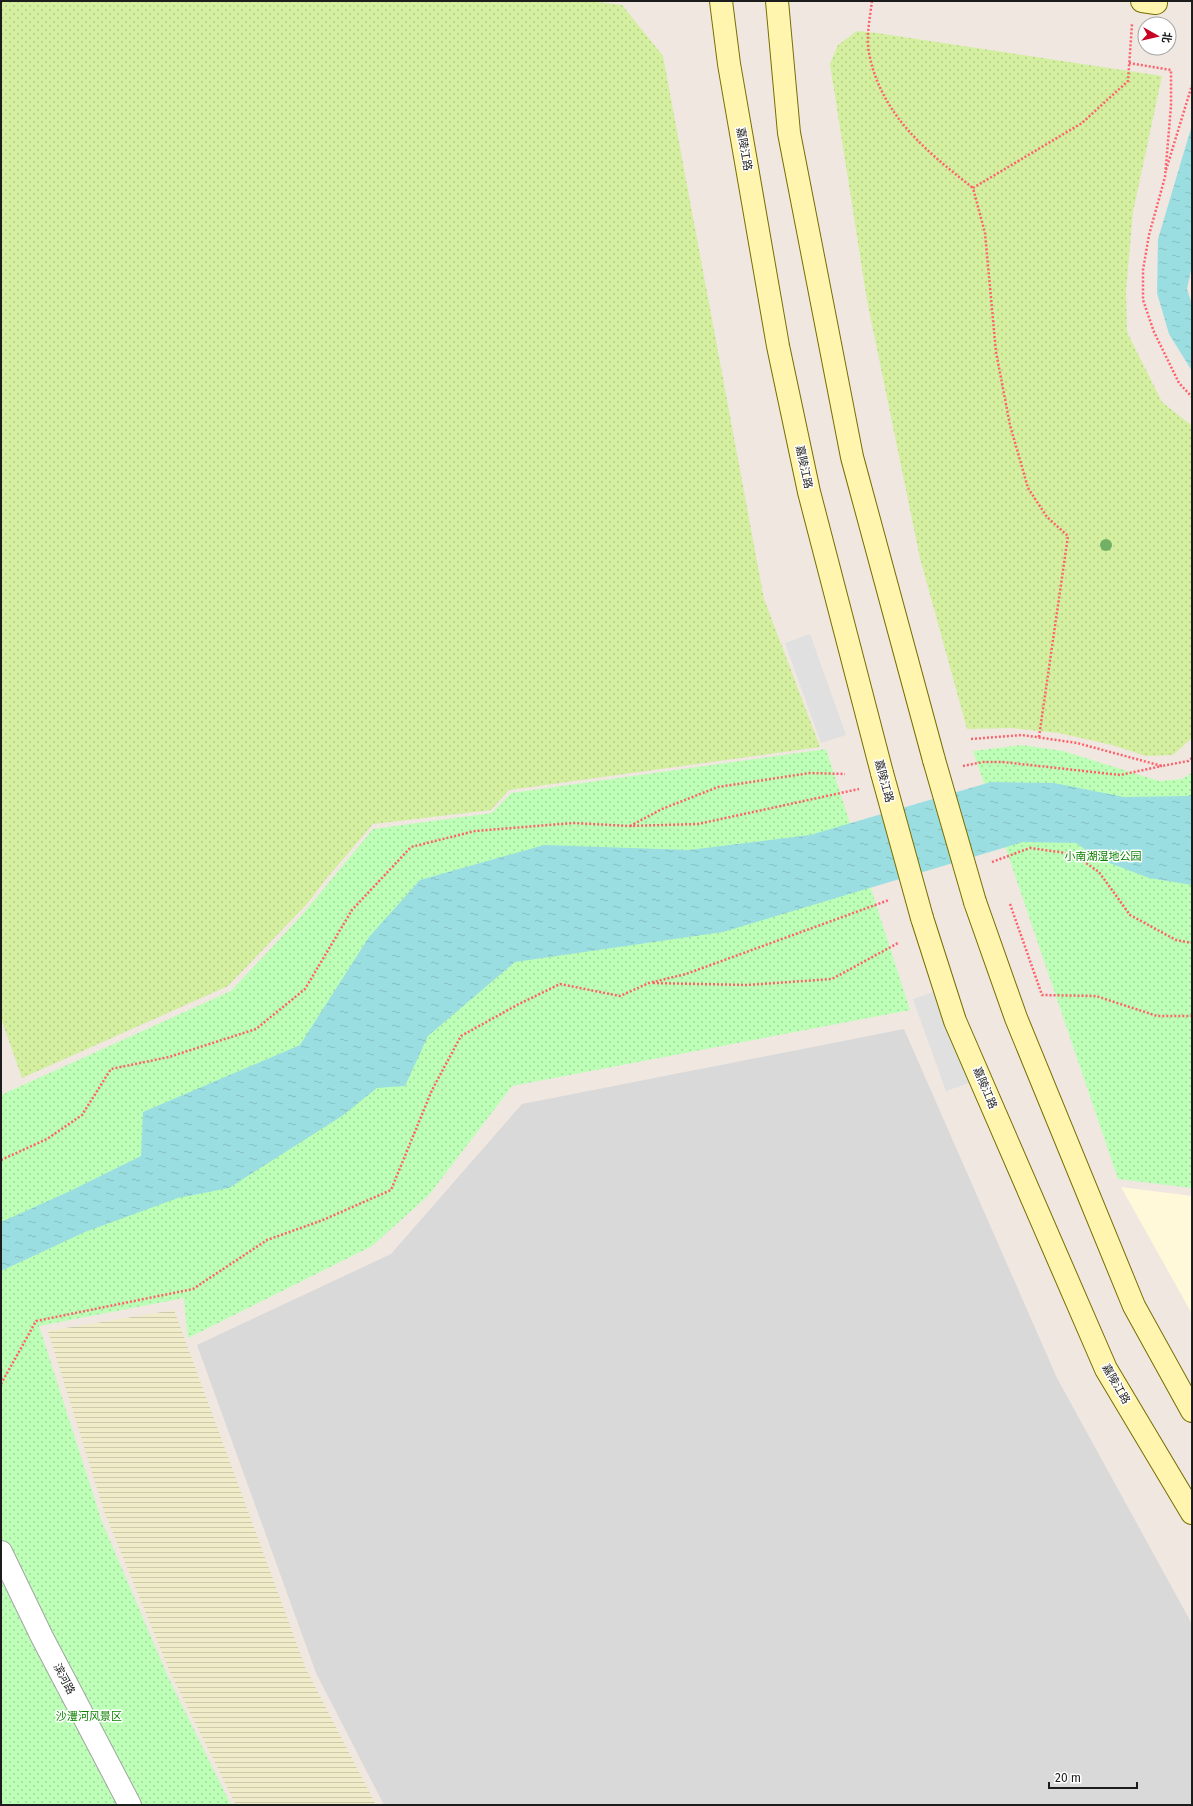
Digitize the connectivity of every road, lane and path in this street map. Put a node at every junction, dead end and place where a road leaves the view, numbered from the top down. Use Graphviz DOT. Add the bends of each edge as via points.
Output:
graph roads {
  1 [pos="721,1"];
  2 [pos="777,1"];
  3 [pos="872,1"];
  4 [pos="1143,7"];
  5 [pos="1129,63"];
  6 [pos="1192,85"];
  7 [pos="1164,176"];
  8 [pos="973,188"];
  9 [pos="1192,397"];
  10 [pos="1039,737"];
  11 [pos="971,739"];
  12 [pos="1192,758"];
  13 [pos="1162,766"];
  14 [pos="961,767"];
  15 [pos="845,774"];
  16 [pos="864,788"];
  17 [pos="629,826"];
  18 [pos="986,864"];
  19 [pos="890,899"];
  20 [pos="1010,904"];
  21 [pos="898,943"];
  22 [pos="1192,943"];
  23 [pos="649,983"];
  24 [pos="1192,1016"];
  25 [pos="1,1160"];
  26 [pos="1,1384"];
  27 [pos="1192,1411"];
  28 [pos="1192,1513"];
  29 [pos="1,1552"];
  30 [pos="130,1805"];
  1 -- 28 [label="street, 嘉陵江路, bridge" via="730,72 783,369 809,492 922,918 955,1021 1106,1369"];
  2 -- 27 [label="street, bridge" via="789,133 852,457 934,760 976,902 1016,1018 1134,1306"];
  3 -- 8 [label="path" via="869,52 878,86 896,116 932,156"];
  4 -- 5 [label="path"];
  5 -- 7 [label="path" via="1171,70 1172,106"];
  5 -- 8 [label="path" via="1128,81 1082,123"];
  6 -- 7 [label="path"];
  7 -- 9 [label="path" via="1149,235 1143,300 1154,332 1179,383"];
  8 -- 10 [label="path" via="985,233 996,352 1010,424 1028,488 1047,518 1068,536"];
  10 -- 11 [label="path" via="1022,735"];
  10 -- 13 [label="path" via="1077,743"];
  12 -- 13 [label="path"];
  13 -- 14 [label="path" via="1120,775 1003,762 983,762"];
  15 -- 17 [label="path" via="810,773 718,787 662,809"];
  16 -- 17 [label="path" via="698,824"];
  17 -- 25 [label="path" via="574,823 475,831 411,847 352,910 305,989 256,1029 169,1057 111,1069 82,1114 47,1139"];
  18 -- 22 [label="path" via="1030,848 1073,854 1099,872 1130,915 1176,940"];
  19 -- 23 [label="path" via="686,974"];
  20 -- 24 [label="path" via="1042,995 1096,996 1157,1016"];
  21 -- 23 [label="path" via="832,979 747,985"];
  23 -- 26 [label="path" via="620,996 560,984 461,1036 432,1090 391,1190 323,1220 267,1240 193,1289 36,1320"];
  29 -- 30 [label="street, 滨河路" via="42,1637"];
}
